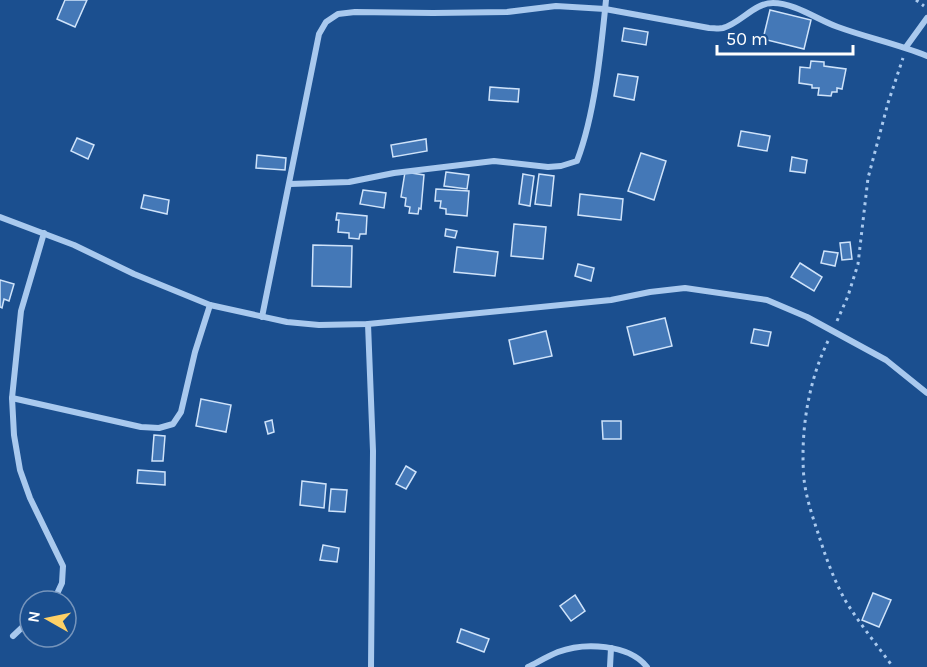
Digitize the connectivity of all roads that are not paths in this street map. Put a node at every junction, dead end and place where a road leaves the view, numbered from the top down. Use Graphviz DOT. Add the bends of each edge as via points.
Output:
graph roads {
  1 [pos="606,0"];
  2 [pos="605,9"];
  3 [pos="927,18"];
  4 [pos="906,47"];
  5 [pos="927,56"];
  6 [pos="290,184"];
  7 [pos="0,217"];
  8 [pos="44,233"];
  9 [pos="210,305"];
  10 [pos="262,317"];
  11 [pos="368,324"];
  12 [pos="927,393"];
  13 [pos="12,398"];
  14 [pos="59,589"];
  15 [pos="18,631"];
  16 [pos="13,636"];
  17 [pos="612,648"];
  18 [pos="371,667"];
  19 [pos="528,667"];
  20 [pos="610,667"];
  21 [pos="647,667"];
  1 -- 2 [label="street"];
  2 -- 4 [label="street" via="723,28 760,6 781,4 838,27"];
  2 -- 6 [label="street" via="594,96 577,161 548,167 494,160 349,182"];
  2 -- 6 [label="street" via="556,6 507,12 338,14 326,22 319,34"];
  3 -- 4 [label="street"];
  4 -- 5 [label="street"];
  6 -- 10 [label="street"];
  7 -- 8 [label="street"];
  8 -- 9 [label="street"];
  8 -- 13 [label="street" via="21,311"];
  9 -- 10 [label="street"];
  9 -- 13 [label="street" via="181,412 173,424 141,427"];
  10 -- 11 [label="street" via="319,325"];
  11 -- 12 [label="street" via="611,300 685,288 767,300 807,317 886,360"];
  11 -- 18 [label="street" via="373,451"];
  13 -- 14 [label="street" via="20,470 63,566"];
  15 -- 16 [label="street"];
  17 -- 19 [label="street" via="560,651"];
  17 -- 20 [label="street"];
  17 -- 21 [label="street" via="635,656"];
}
